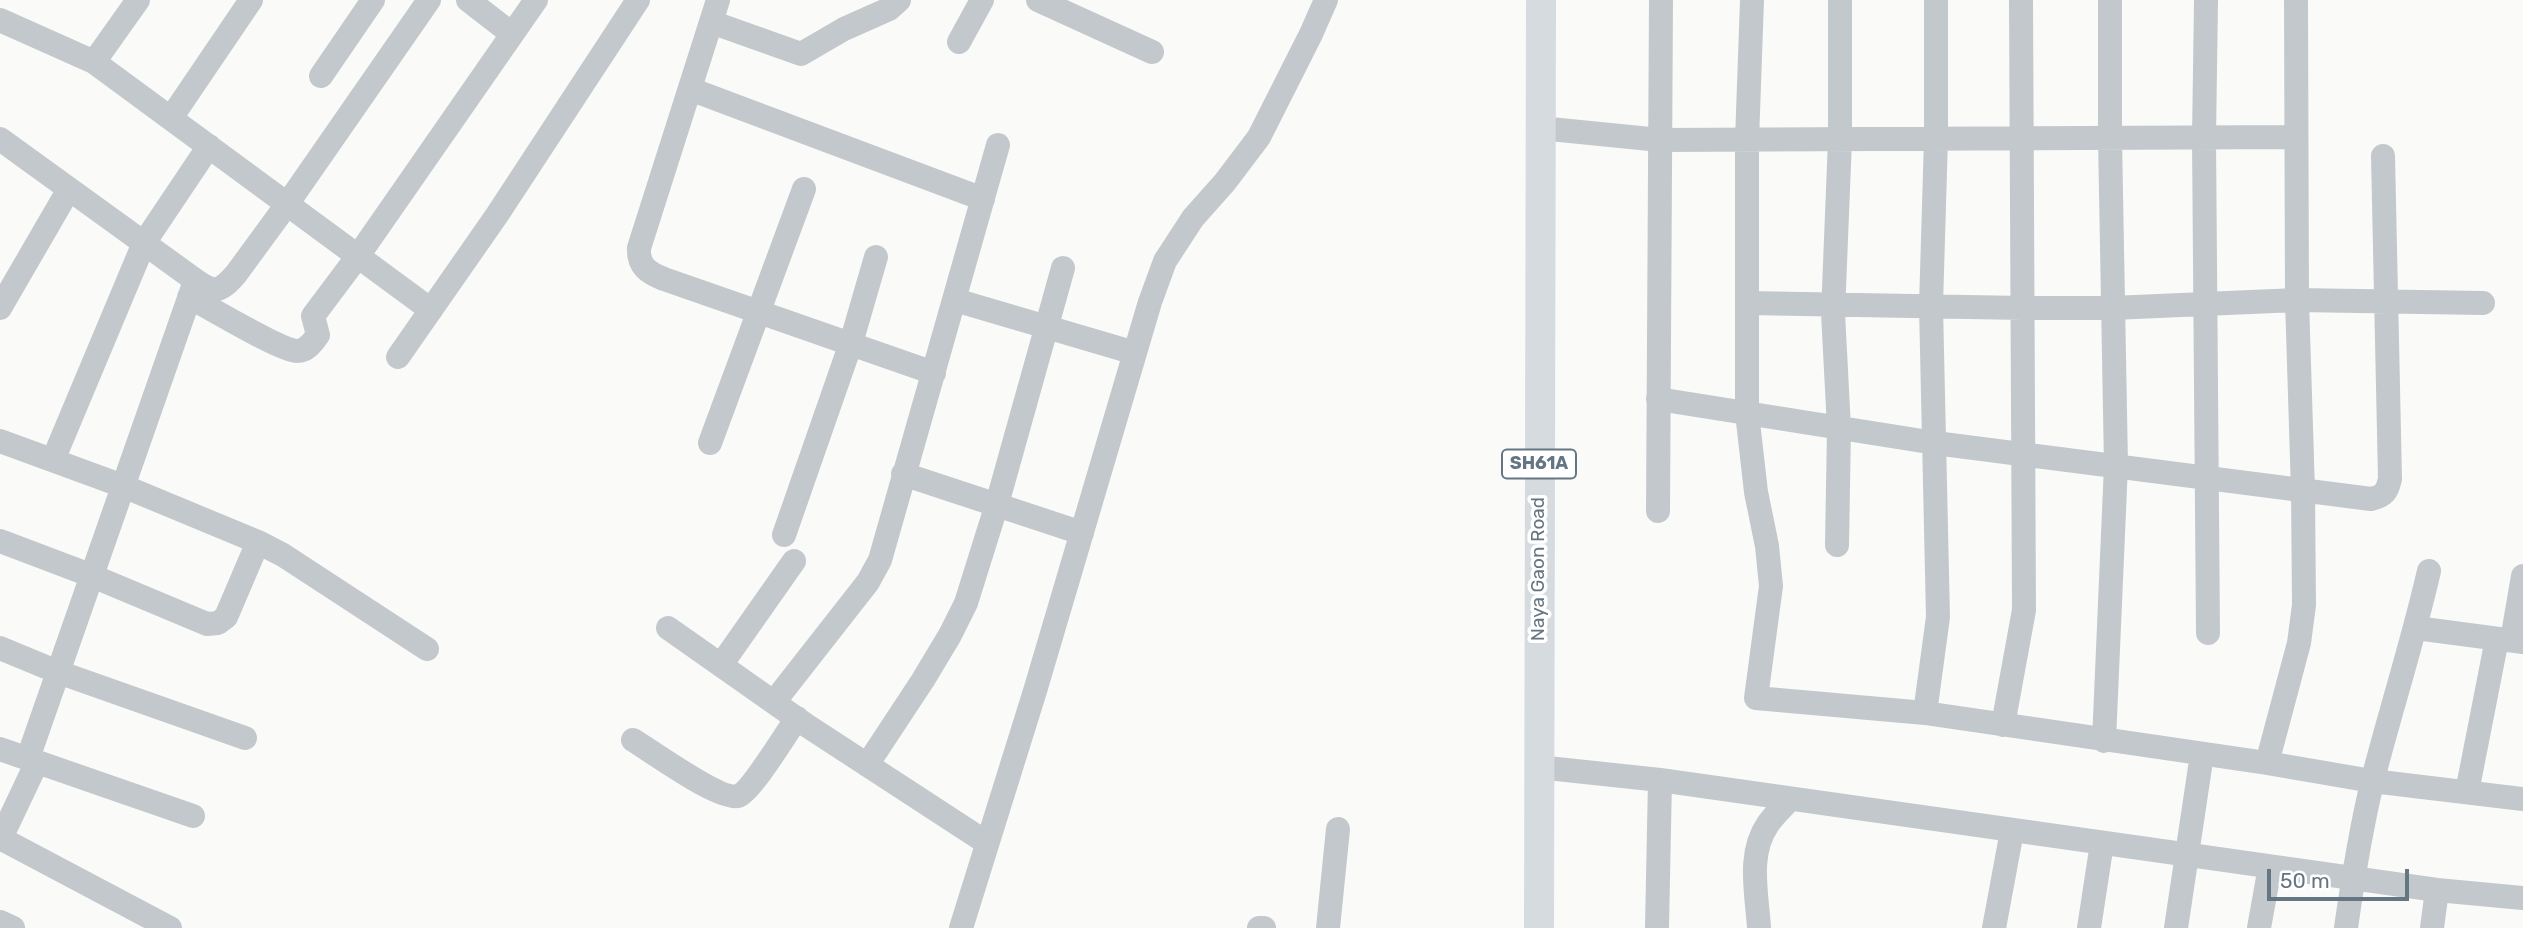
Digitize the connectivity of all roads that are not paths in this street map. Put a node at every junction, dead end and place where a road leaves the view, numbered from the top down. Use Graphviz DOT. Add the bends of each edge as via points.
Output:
graph roads {
  1 [pos="138,0"];
  2 [pos="251,0"];
  3 [pos="373,0"];
  4 [pos="429,0"];
  5 [pos="468,0"];
  6 [pos="536,0"];
  7 [pos="638,0"];
  8 [pos="899,0"];
  9 [pos="982,0"];
  10 [pos="1038,0"];
  11 [pos="1326,0"];
  12 [pos="1541,0"];
  13 [pos="1661,0"];
  14 [pos="1752,0"];
  15 [pos="1840,0"];
  16 [pos="1936,0"];
  17 [pos="2021,0"];
  18 [pos="2110,0"];
  19 [pos="2206,0"];
  20 [pos="2296,0"];
  21 [pos="714,11"];
  22 [pos="0,20"];
  23 [pos="512,34"];
  24 [pos="959,42"];
  25 [pos="1152,52"];
  26 [pos="94,62"];
  27 [pos="321,76"];
  28 [pos="690,89"];
  29 [pos="171,118"];
  30 [pos="1540,128"];
  31 [pos="2295,137"];
  32 [pos="1936,138"];
  33 [pos="2110,138"];
  34 [pos="2204,138"];
  35 [pos="0,139"];
  36 [pos="2023,139"];
  37 [pos="1660,140"];
  38 [pos="1840,140"];
  39 [pos="1748,141"];
  40 [pos="998,145"];
  41 [pos="209,146"];
  42 [pos="2384,156"];
  43 [pos="69,189"];
  44 [pos="804,189"];
  45 [pos="983,199"];
  46 [pos="288,203"];
  47 [pos="144,243"];
  48 [pos="358,256"];
  49 [pos="876,257"];
  50 [pos="1063,268"];
  51 [pos="197,294"];
  52 [pos="956,300"];
  53 [pos="2297,300"];
  54 [pos="2386,302"];
  55 [pos="1748,303"];
  56 [pos="2483,303"];
  57 [pos="1834,304"];
  58 [pos="2205,304"];
  59 [pos="1931,306"];
  60 [pos="0,308"];
  61 [pos="2023,308"];
  62 [pos="2112,308"];
  63 [pos="431,310"];
  64 [pos="760,312"];
  65 [pos="1046,327"];
  66 [pos="851,343"];
  67 [pos="1135,353"];
  68 [pos="398,356"];
  69 [pos="934,373"];
  70 [pos="1658,399"];
  71 [pos="1747,413"];
  72 [pos="1839,428"];
  73 [pos="0,440"];
  74 [pos="710,443"];
  75 [pos="1935,443"];
  76 [pos="2022,453"];
  77 [pos="53,460"];
  78 [pos="2116,465"];
  79 [pos="903,474"];
  80 [pos="2208,477"];
  81 [pos="123,486"];
  82 [pos="2303,491"];
  83 [pos="997,504"];
  84 [pos="1658,511"];
  85 [pos="1082,533"];
  86 [pos="784,534"];
  87 [pos="0,541"];
  88 [pos="258,542"];
  89 [pos="1837,545"];
  90 [pos="794,561"];
  91 [pos="2429,570"];
  92 [pos="90,575"];
  93 [pos="2523,576"];
  94 [pos="668,628"];
  95 [pos="2416,628"];
  96 [pos="2208,633"];
  97 [pos="2511,641"];
  98 [pos="0,648"];
  99 [pos="427,649"];
  100 [pos="721,665"];
  101 [pos="58,672"];
  102 [pos="775,702"];
  103 [pos="1925,713"];
  104 [pos="797,718"];
  105 [pos="2003,725"];
  106 [pos="245,738"];
  107 [pos="633,740"];
  108 [pos="2104,741"];
  109 [pos="0,749"];
  110 [pos="2202,754"];
  111 [pos="32,760"];
  112 [pos="2267,763"];
  113 [pos="867,765"];
  114 [pos="1538,767"];
  115 [pos="1660,780"];
  116 [pos="2372,781"];
  117 [pos="2467,792"];
  118 [pos="1790,799"];
  119 [pos="2523,799"];
  120 [pos="193,816"];
  121 [pos="1338,830"];
  122 [pos="2012,831"];
  123 [pos="0,839"];
  124 [pos="988,843"];
  125 [pos="2102,843"];
  126 [pos="2187,855"];
  127 [pos="2270,867"];
  128 [pos="2353,878"];
  129 [pos="2437,890"];
  130 [pos="2523,898"];
  131 [pos="0,922"];
  132 [pos="13,928"];
  133 [pos="170,928"];
  134 [pos="961,928"];
  135 [pos="1328,928"];
  136 [pos="1539,928"];
  137 [pos="1657,928"];
  138 [pos="1759,928"];
  139 [pos="1994,928"];
  140 [pos="2089,928"];
  141 [pos="2176,928"];
  142 [pos="2259,928"];
  143 [pos="2346,928"];
  144 [pos="2432,928"];
  1 -- 26 [label="street"];
  2 -- 29 [label="street"];
  3 -- 27 [label="street"];
  4 -- 46 [label="street"];
  5 -- 23 [label="street"];
  6 -- 23 [label="street"];
  7 -- 63 [label="street"];
  8 -- 21 [label="street" via="801,54"];
  9 -- 24 [label="street"];
  10 -- 25 [label="street"];
  11 -- 67 [label="street" via="1259,137 1193,218 1165,261"];
  12 -- 30 [label="main road, Naya Gaon Road / SH61A"];
  13 -- 37 [label="street"];
  14 -- 39 [label="street"];
  15 -- 38 [label="street"];
  16 -- 32 [label="street"];
  17 -- 36 [label="street"];
  18 -- 33 [label="street"];
  19 -- 34 [label="street"];
  20 -- 31 [label="street"];
  21 -- 28 [label="street"];
  22 -- 26 [label="street"];
  23 -- 48 [label="street"];
  26 -- 29 [label="street"];
  28 -- 45 [label="street"];
  28 -- 64 [label="street" via="639,257 657,276"];
  29 -- 41 [label="street"];
  30 -- 37 [label="street"];
  30 -- 114 [label="main road, Naya Gaon Road / SH61A"];
  31 -- 34 [label="street"];
  31 -- 53 [label="street"];
  32 -- 36 [label="street"];
  32 -- 38 [label="street"];
  32 -- 59 [label="street"];
  33 -- 34 [label="street"];
  33 -- 36 [label="street"];
  33 -- 62 [label="street"];
  34 -- 58 [label="street"];
  35 -- 43 [label="street"];
  36 -- 61 [label="street"];
  37 -- 39 [label="street"];
  37 -- 70 [label="street"];
  38 -- 39 [label="street"];
  38 -- 57 [label="street"];
  39 -- 55 [label="street"];
  40 -- 45 [label="street"];
  41 -- 46 [label="street"];
  41 -- 47 [label="street"];
  42 -- 54 [label="street"];
  43 -- 47 [label="street"];
  43 -- 60 [label="street"];
  44 -- 64 [label="street"];
  45 -- 52 [label="street"];
  46 -- 48 [label="street"];
  46 -- 51 [label="street" via="227,284"];
  47 -- 51 [label="street"];
  47 -- 77 [label="street"];
  48 -- 51 [label="street" via="313,316 318,335 298,351 280,346"];
  48 -- 63 [label="street"];
  49 -- 66 [label="street"];
  50 -- 65 [label="street"];
  51 -- 81 [label="street" via="179,325"];
  52 -- 65 [label="street"];
  52 -- 69 [label="street"];
  53 -- 54 [label="street"];
  53 -- 58 [label="street"];
  53 -- 82 [label="street"];
  54 -- 56 [label="street"];
  54 -- 82 [label="street" via="2388,490 2371,499"];
  55 -- 57 [label="street"];
  55 -- 71 [label="street"];
  57 -- 59 [label="street"];
  57 -- 72 [label="street"];
  58 -- 62 [label="street"];
  58 -- 80 [label="street"];
  59 -- 61 [label="street"];
  59 -- 75 [label="street"];
  61 -- 62 [label="street"];
  61 -- 76 [label="street"];
  62 -- 78 [label="street"];
  63 -- 68 [label="street"];
  64 -- 66 [label="street"];
  64 -- 74 [label="street"];
  65 -- 67 [label="street"];
  65 -- 83 [label="street"];
  66 -- 69 [label="street"];
  66 -- 86 [label="street"];
  67 -- 85 [label="street"];
  69 -- 79 [label="street"];
  70 -- 71 [label="street"];
  70 -- 84 [label="street"];
  71 -- 72 [label="street"];
  71 -- 103 [label="street" via="1771,586 1756,698"];
  72 -- 75 [label="street"];
  72 -- 89 [label="street"];
  73 -- 77 [label="street"];
  75 -- 76 [label="street"];
  75 -- 103 [label="street" via="1938,617"];
  76 -- 78 [label="street"];
  76 -- 105 [label="street" via="2024,610"];
  77 -- 81 [label="street"];
  78 -- 80 [label="street"];
  78 -- 108 [label="street"];
  79 -- 83 [label="street"];
  79 -- 102 [label="street" via="880,559 868,582"];
  80 -- 82 [label="street"];
  80 -- 96 [label="street"];
  81 -- 88 [label="street"];
  81 -- 92 [label="street"];
  82 -- 112 [label="street" via="2302,623"];
  83 -- 85 [label="street"];
  83 -- 113 [label="street" via="950,635"];
  85 -- 124 [label="street"];
  87 -- 92 [label="street"];
  88 -- 92 [label="street" via="226,617 218,623 207,624"];
  88 -- 99 [label="street"];
  90 -- 100 [label="street"];
  91 -- 95 [label="street"];
  92 -- 101 [label="street"];
  93 -- 97 [label="street"];
  94 -- 100 [label="street"];
  95 -- 97 [label="street"];
  95 -- 116 [label="street"];
  97 -- 117 [label="street"];
  98 -- 101 [label="street"];
  100 -- 102 [label="street"];
  101 -- 106 [label="street"];
  101 -- 111 [label="street"];
  102 -- 104 [label="street"];
  103 -- 105 [label="street"];
  104 -- 107 [label="street" via="756,778 737,796 708,788"];
  104 -- 113 [label="street"];
  105 -- 108 [label="street"];
  108 -- 110 [label="street"];
  109 -- 111 [label="street"];
  110 -- 112 [label="street"];
  110 -- 126 [label="street"];
  111 -- 120 [label="street"];
  111 -- 123 [label="street"];
  112 -- 116 [label="street"];
  113 -- 124 [label="street"];
  114 -- 115 [label="street"];
  114 -- 136 [label="main road, Naya Gaon Road / SH61A"];
  115 -- 118 [label="street"];
  115 -- 137 [label="street"];
  116 -- 117 [label="street"];
  116 -- 128 [label="street"];
  117 -- 119 [label="street"];
  118 -- 122 [label="street"];
  118 -- 138 [label="street" via="1769,822 1757,846"];
  121 -- 135 [label="street"];
  122 -- 125 [label="street"];
  122 -- 139 [label="street"];
  123 -- 133 [label="street"];
  124 -- 134 [label="street"];
  125 -- 126 [label="street"];
  125 -- 140 [label="street"];
  126 -- 127 [label="street"];
  126 -- 141 [label="street"];
  127 -- 128 [label="street"];
  127 -- 142 [label="street"];
  128 -- 129 [label="street"];
  128 -- 143 [label="street"];
  129 -- 130 [label="street"];
  129 -- 144 [label="street"];
  131 -- 132 [label="street"];
}
